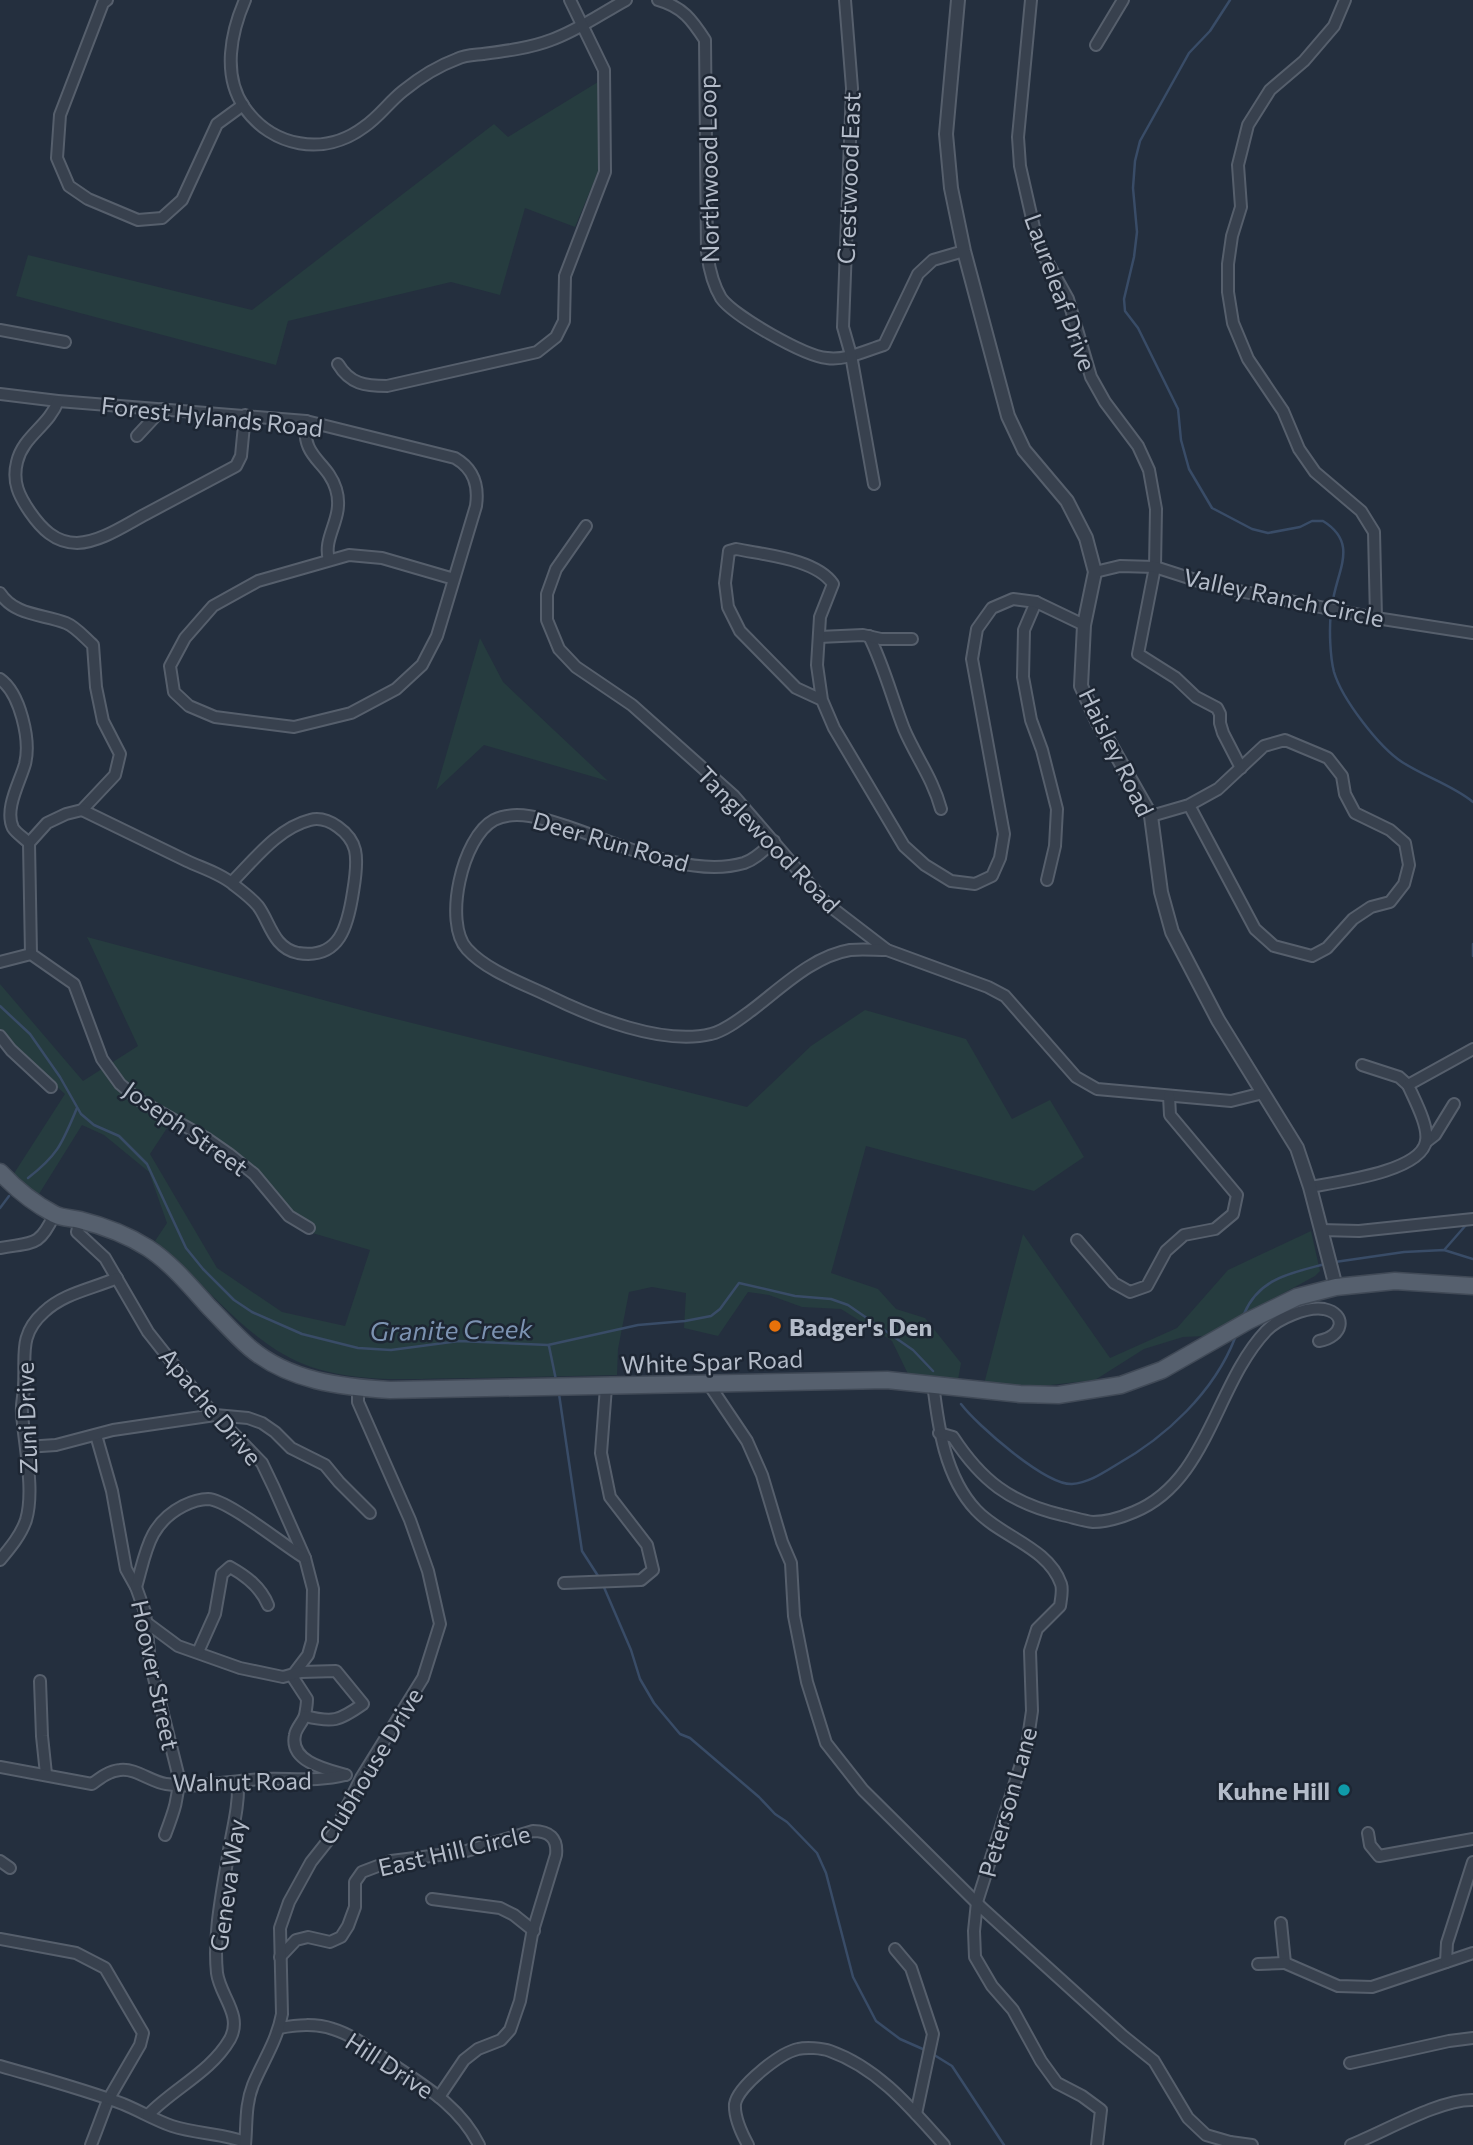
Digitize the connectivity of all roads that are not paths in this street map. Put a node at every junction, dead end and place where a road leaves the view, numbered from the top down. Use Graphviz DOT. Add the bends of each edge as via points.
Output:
graph roads {
  1 [pos="107,0"];
  2 [pos="245,0"];
  3 [pos="570,0"];
  4 [pos="626,0"];
  5 [pos="658,0"];
  6 [pos="845,0"];
  7 [pos="958,0"];
  8 [pos="1031,0"];
  9 [pos="1123,0"];
  10 [pos="1345,0"];
  11 [pos="581,24"];
  12 [pos="1097,46"];
  13 [pos="243,106"];
  14 [pos="964,251"];
  15 [pos="0,330"];
  16 [pos="65,342"];
  17 [pos="851,355"];
  18 [pos="338,364"];
  19 [pos="0,394"];
  20 [pos="58,401"];
  21 [pos="162,409"];
  22 [pos="245,415"];
  23 [pos="306,421"];
  24 [pos="137,436"];
  25 [pos="874,484"];
  26 [pos="586,526"];
  27 [pos="329,559"];
  28 [pos="1155,568"];
  29 [pos="1095,572"];
  30 [pos="454,579"];
  31 [pos="0,593"];
  32 [pos="1036,602"];
  33 [pos="1376,618"];
  34 [pos="1084,625"];
  35 [pos="1473,633"];
  36 [pos="869,636"];
  37 [pos="819,637"];
  38 [pos="912,639"];
  39 [pos="0,679"];
  40 [pos="822,700"];
  41 [pos="1241,768"];
  42 [pos="1189,805"];
  43 [pos="941,809"];
  44 [pos="82,810"];
  45 [pos="1151,816"];
  46 [pos="774,841"];
  47 [pos="29,843"];
  48 [pos="1047,880"];
  49 [pos="232,882"];
  50 [pos="887,950"];
  51 [pos="31,954"];
  52 [pos="0,962"];
  53 [pos="0,1036"];
  54 [pos="1473,1049"];
  55 [pos="1362,1065"];
  56 [pos="1408,1085"];
  57 [pos="51,1087"];
  58 [pos="1263,1093"];
  59 [pos="1169,1096"];
  60 [pos="1454,1104"];
  61 [pos="1426,1142"];
  62 [pos="0,1172"];
  63 [pos="1310,1187"];
  64 [pos="54,1215"];
  65 [pos="1473,1219"];
  66 [pos="80,1220"];
  67 [pos="309,1228"];
  68 [pos="1321,1230"];
  69 [pos="1077,1240"];
  70 [pos="0,1248"];
  71 [pos="117,1278"];
  72 [pos="1473,1286"];
  73 [pos="1336,1287"];
  74 [pos="1319,1341"];
  75 [pos="708,1383"];
  76 [pos="933,1383"];
  77 [pos="607,1387"];
  78 [pos="358,1388"];
  79 [pos="215,1415"];
  80 [pos="939,1433"];
  81 [pos="96,1435"];
  82 [pos="26,1447"];
  83 [pos="370,1513"];
  84 [pos="305,1558"];
  85 [pos="0,1560"];
  86 [pos="564,1583"];
  87 [pos="136,1587"];
  88 [pos="268,1605"];
  89 [pos="147,1623"];
  90 [pos="198,1652"];
  91 [pos="292,1675"];
  92 [pos="40,1681"];
  93 [pos="305,1716"];
  94 [pos="0,1767"];
  95 [pos="46,1774"];
  96 [pos="346,1775"];
  97 [pos="360,1778"];
  98 [pos="237,1782"];
  99 [pos="179,1785"];
  100 [pos="1368,1833"];
  101 [pos="165,1835"];
  102 [pos="1473,1839"];
  103 [pos="1473,1862"];
  104 [pos="432,1899"];
  105 [pos="977,1902"];
  106 [pos="1281,1923"];
  107 [pos="534,1931"];
  108 [pos="0,1938"];
  109 [pos="895,1949"];
  110 [pos="1473,1953"];
  111 [pos="280,1957"];
  112 [pos="1446,1962"];
  113 [pos="1285,1963"];
  114 [pos="1258,1964"];
  115 [pos="279,2028"];
  116 [pos="1473,2038"];
  117 [pos="1350,2063"];
  118 [pos="0,2066"];
  119 [pos="439,2097"];
  120 [pos="108,2099"];
  121 [pos="1473,2100"];
  122 [pos="916,2114"];
  123 [pos="148,2115"];
  124 [pos="245,2143"];
  125 [pos="1231,2143"];
  126 [pos="91,2145"];
  127 [pos="479,2145"];
  128 [pos="748,2145"];
  129 [pos="944,2145"];
  130 [pos="1097,2145"];
  131 [pos="1252,2145"];
  132 [pos="1351,2145"];
  1 -- 13 [label="street" via="60,115 57,158 69,186 138,220 162,218 182,200 217,124"];
  2 -- 13 [label="street" via="234,27 230,59"];
  3 -- 11 [label="street"];
  4 -- 11 [label="street"];
  5 -- 17 [label="street, Northwood Loop" via="691,17 705,40 707,252 710,274 722,298 738,315 809,353 828,359"];
  6 -- 17 [label="street, Crestwood East" via="852,88 844,327"];
  7 -- 14 [label="street, Haisley Road" via="946,134"];
  8 -- 28 [label="street, Laureleaf Drive" via="1018,137 1020,166 1038,245 1068,299 1091,377 1149,470 1156,509"];
  9 -- 12 [label="street"];
  10 -- 33 [label="street" via="1334,26 1304,61 1270,90 1248,125 1238,165 1241,207 1232,236 1228,292 1233,323 1248,359 1283,411 1299,449 1315,472 1361,511 1374,532"];
  11 -- 13 [label="street" via="552,40 459,58 428,73 364,128 337,142 308,145 285,141 262,128"];
  11 -- 18 [label="street" via="604,70 605,173 565,276 564,321 556,337 537,352 387,386 369,386 346,377"];
  14 -- 17 [label="street, Northwood Loop" via="933,260 918,274 884,345"];
  14 -- 29 [label="street, Haisley Road" via="1009,416 1024,450 1066,501 1086,538"];
  15 -- 16 [label="street"];
  17 -- 25 [label="street, Crestwood East"];
  19 -- 20 [label="street, Forest Hylands Road"];
  20 -- 21 [label="street, Forest Hylands Road"];
  20 -- 22 [label="street" via="54,413 20,450 15,479 18,494 41,527 52,536 77,543 102,537 236,466 242,456"];
  21 -- 22 [label="street, Forest Hylands Road"];
  21 -- 24 [label="street"];
  22 -- 23 [label="street, Forest Hylands Road"];
  23 -- 27 [label="street" via="306,445 336,488 339,511 330,535"];
  23 -- 30 [label="street, Forest Hylands Road" via="455,458 471,470 478,490 476,506"];
  26 -- 46 [label="street, Tanglewood Road" via="556,569 547,594 547,620 559,649 704,769"];
  27 -- 30 [label="street, Forest Hylands Road" via="365,555"];
  27 -- 30 [label="street, Forest Hylands Road" via="258,581 213,606 185,638 170,666 174,692 189,706 215,717 266,724 294,727 351,713 396,689 422,664 437,636"];
  28 -- 29 [label="street, Valley Ranch Circle" via="1121,566"];
  28 -- 33 [label="street, Valley Ranch Circle" via="1214,586"];
  28 -- 41 [label="street, Laureleaf Drive" via="1138,654 1217,708 1223,733"];
  29 -- 34 [label="street, Haisley Road"];
  31 -- 44 [label="street" via="21,611 69,624 93,645 103,721 120,754 115,775"];
  32 -- 34 [label="street"];
  32 -- 40 [label="street" via="1013,600 992,608 977,629 972,659 1004,834 992,876 975,884 951,881 904,846"];
  32 -- 48 [label="street" via="1024,630 1023,677 1057,809"];
  33 -- 35 [label="street, Valley Ranch Circle"];
  34 -- 45 [label="street, Haisley Road" via="1081,685"];
  36 -- 37 [label="street"];
  36 -- 38 [label="street"];
  36 -- 43 [label="street" via="905,732 936,788"];
  37 -- 40 [label="street"];
  37 -- 40 [label="street" via="820,617 833,583 826,573 803,564 729,551 728,607 740,631 796,688"];
  39 -- 47 [label="street" via="17,698 26,745 11,805 13,827"];
  41 -- 42 [label="street"];
  41 -- 42 [label="street" via="1264,746 1285,740 1328,758 1342,776 1355,813 1405,843 1409,865 1404,884 1390,902 1353,919 1327,948 1312,956 1273,946 1255,929"];
  42 -- 45 [label="street"];
  44 -- 47 [label="street" via="47,823"];
  44 -- 49 [label="street"];
  45 -- 58 [label="street, Haisley Road" via="1161,892 1172,932"];
  46 -- 50 [label="street, Tanglewood Road" via="827,904"];
  46 -- 50 [label="street, Deer Run Road" via="745,863 712,867 657,857 541,818 495,820 466,856 456,925 465,947 484,963 552,998 623,1026 682,1037 713,1034 818,961 850,950"];
  47 -- 51 [label="street"];
  49 -- 49 [label="street" via="287,831 311,820 336,826 347,834 355,850 348,923 327,950 295,953 279,942 258,907"];
  50 -- 59 [label="street, Tanglewood Road" via="1005,996 1076,1077 1097,1089"];
  51 -- 52 [label="street"];
  51 -- 67 [label="street, Joseph Street" via="74,984 102,1059 120,1084 229,1154 254,1174 289,1216"];
  53 -- 57 [label="street"];
  54 -- 56 [label="street"];
  55 -- 56 [label="street" via="1399,1077"];
  56 -- 61 [label="street" via="1421,1114"];
  58 -- 59 [label="street, Tanglewood Road" via="1231,1101"];
  58 -- 63 [label="street, Haisley Road" via="1297,1148"];
  59 -- 69 [label="street" via="1170,1115 1237,1195 1233,1214 1215,1230 1184,1235 1166,1251 1147,1286 1130,1292 1114,1283"];
  60 -- 61 [label="street"];
  61 -- 63 [label="street" via="1414,1157 1396,1167"];
  62 -- 64 [label="main road, White Spar Road"];
  63 -- 68 [label="street, Haisley Road"];
  64 -- 66 [label="main road, White Spar Road"];
  64 -- 70 [label="street" via="46,1234 35,1241"];
  65 -- 68 [label="street" via="1359,1231"];
  66 -- 71 [label="street, Apache Drive" via="77,1232 105,1258"];
  66 -- 78 [label="main road, White Spar Road" via="118,1231 150,1249 231,1331 272,1363 316,1381"];
  68 -- 73 [label="street, Haisley Road"];
  71 -- 79 [label="street, Apache Drive" via="148,1332"];
  71 -- 82 [label="street, Zuni Drive" via="55,1304 28,1330 21,1409"];
  72 -- 73 [label="main road, White Spar Road" via="1395,1281"];
  73 -- 76 [label="main road, White Spar Road" via="1297,1297 1162,1370 1121,1384 1058,1395"];
  74 -- 80 [label="street" via="1337,1334 1340,1326 1339,1319 1324,1309 1272,1325 1252,1346 1177,1484 1147,1507 1114,1521 1092,1522 1050,1512 1005,1494 970,1463 953,1437"];
  75 -- 76 [label="main road, White Spar Road"];
  75 -- 77 [label="main road, White Spar Road"];
  75 -- 105 [label="street" via="747,1441 791,1563 796,1629 826,1743 863,1790"];
  76 -- 80 [label="street, Peterson Lane"];
  77 -- 78 [label="main road, White Spar Road"];
  77 -- 86 [label="street" via="601,1453 610,1497 647,1545 653,1570 641,1580"];
  78 -- 97 [label="street, Clubhouse Drive" via="358,1402 428,1571 440,1624 424,1678"];
  79 -- 81 [label="street"];
  79 -- 83 [label="street" via="262,1423 291,1448 325,1465"];
  79 -- 84 [label="street, Apache Drive" via="262,1463"];
  80 -- 105 [label="street, Peterson Lane" via="959,1484 976,1509 1050,1564 1062,1586 1060,1606 1037,1629 1030,1651 1032,1711 1027,1745"];
  81 -- 82 [label="street"];
  81 -- 87 [label="street, Hoover Street" via="112,1490 126,1569"];
  82 -- 85 [label="street, Zuni Drive" via="26,1519 15,1543"];
  84 -- 87 [label="street" via="211,1499 192,1501 166,1515 155,1529"];
  84 -- 91 [label="street, Apache Drive" via="313,1589 312,1641 308,1655"];
  87 -- 89 [label="street, Hoover Street"];
  88 -- 90 [label="street" via="263,1593 229,1567 222,1574 215,1614"];
  89 -- 90 [label="street" via="169,1641"];
  89 -- 99 [label="street, Hoover Street" via="150,1662"];
  90 -- 91 [label="street" via="240,1668"];
  91 -- 93 [label="street" via="307,1699"];
  91 -- 93 [label="street" via="336,1671 363,1704 335,1721"];
  92 -- 95 [label="street"];
  93 -- 96 [label="street" via="294,1735 303,1758"];
  94 -- 95 [label="street, Walnut Road"];
  95 -- 99 [label="street, Walnut Road" via="92,1784 122,1769"];
  96 -- 97 [label="street, Walnut Road"];
  96 -- 98 [label="street, Walnut Road" via="326,1780"];
  97 -- 111 [label="street, Clubhouse Drive" via="334,1833 289,1902 280,1928"];
  98 -- 99 [label="street, Walnut Road"];
  98 -- 123 [label="street, Geneva Way" via="217,1973 234,2016 232,2036 204,2071"];
  99 -- 101 [label="street, Hoover Street"];
  100 -- 102 [label="street" via="1379,1856"];
  103 -- 112 [label="street" via="1447,1943"];
  104 -- 107 [label="street" via="500,1909"];
  105 -- 125 [label="street" via="1154,2060 1188,2118 1206,2135"];
  105 -- 130 [label="street, Peterson Lane" via="975,1957 1057,2083 1101,2110"];
  106 -- 113 [label="street"];
  107 -- 111 [label="street, East Hill Circle" via="557,1847 542,1831 463,1852 391,1861 362,1872 355,1882 355,1907 341,1937 330,1942 308,1937 296,1940"];
  107 -- 119 [label="street, East Hill Circle" via="510,2030 464,2060"];
  108 -- 120 [label="street" via="76,1953 105,1968 144,2033"];
  109 -- 122 [label="street" via="911,1968 933,2034"];
  110 -- 112 [label="street"];
  111 -- 115 [label="street, Clubhouse Drive"];
  112 -- 113 [label="street" via="1371,1987 1338,1986"];
  113 -- 114 [label="street"];
  115 -- 119 [label="street, Hill Drive" via="304,2024 333,2029 366,2046"];
  115 -- 124 [label="street, Clubhouse Drive" via="252,2087"];
  116 -- 117 [label="street"];
  118 -- 120 [label="street"];
  119 -- 127 [label="street, Hill Drive"];
  120 -- 123 [label="street"];
  120 -- 126 [label="street"];
  121 -- 132 [label="street" via="1440,2105"];
  122 -- 128 [label="street" via="858,2063 826,2049 797,2049 745,2085 735,2105"];
  122 -- 129 [label="street"];
  123 -- 124 [label="street" via="172,2126"];
  125 -- 131 [label="street"];
}
